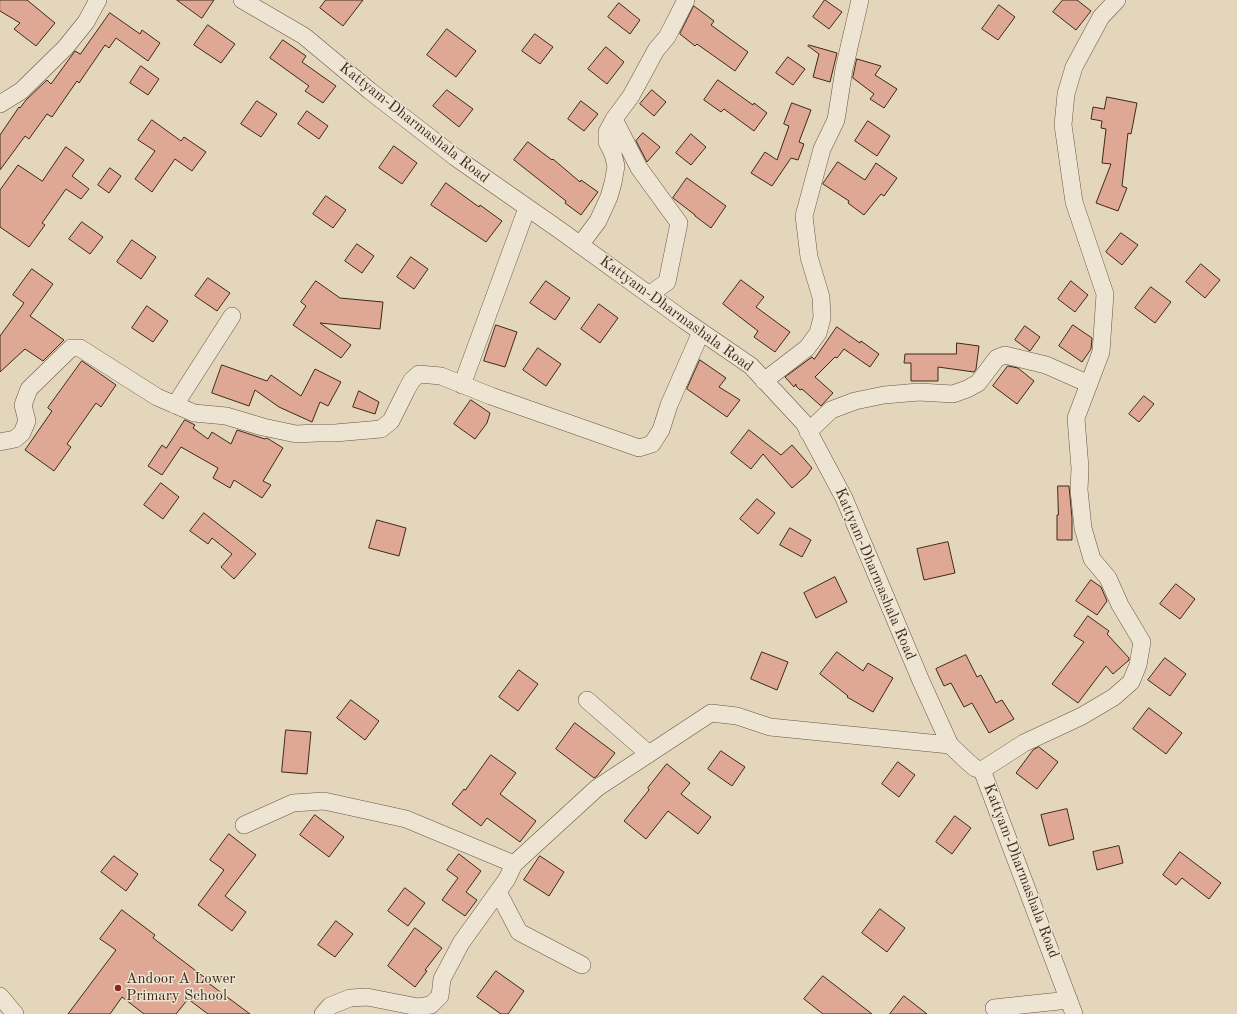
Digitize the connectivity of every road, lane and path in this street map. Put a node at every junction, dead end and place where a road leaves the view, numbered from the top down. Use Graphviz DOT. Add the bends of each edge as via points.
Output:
graph roads {
  1 [pos="98,0"];
  2 [pos="242,0"];
  3 [pos="686,0"];
  4 [pos="860,0"];
  5 [pos="1117,0"];
  6 [pos="0,104"];
  7 [pos="614,119"];
  8 [pos="527,208"];
  9 [pos="580,245"];
  10 [pos="650,295"];
  11 [pos="232,316"];
  12 [pos="701,332"];
  13 [pos="764,381"];
  14 [pos="1090,384"];
  15 [pos="462,385"];
  16 [pos="175,405"];
  17 [pos="808,432"];
  18 [pos="0,442"];
  19 [pos="587,700"];
  20 [pos="950,745"];
  21 [pos="649,754"];
  22 [pos="982,770"];
  23 [pos="244,825"];
  24 [pos="514,864"];
  25 [pos="498,892"];
  26 [pos="582,965"];
  27 [pos="0,996"];
  28 [pos="1072,1007"];
  29 [pos="994,1008"];
  30 [pos="16,1014"];
  31 [pos="323,1014"];
  1 -- 6 [label="street" via="86,22 65,48 21,91"];
  2 -- 8 [label="street, Kattyam-Dharmashala Road" via="304,36 455,157"];
  3 -- 7 [label="street" via="667,37 656,50 631,96"];
  4 -- 13 [label="street" via="844,69 836,120 822,150 804,216 809,256 821,297 822,318 818,333 807,348"];
  5 -- 14 [label="street" via="1101,17 1074,67 1066,94 1063,125 1074,202 1105,294 1101,352"];
  7 -- 9 [label="street" via="607,132 607,142 616,166 609,197 598,221"];
  7 -- 10 [label="street" via="639,168 679,223 667,282"];
  8 -- 9 [label="street, Kattyam-Dharmashala Road"];
  8 -- 15 [label="street"];
  9 -- 10 [label="street, Kattyam-Dharmashala Road"];
  10 -- 12 [label="street, Kattyam-Dharmashala Road"];
  11 -- 16 [label="street"];
  12 -- 13 [label="street, Kattyam-Dharmashala Road" via="751,366"];
  12 -- 15 [label="street" via="669,405 661,430 652,444 639,448"];
  13 -- 17 [label="street, Kattyam-Dharmashala Road" via="804,423"];
  14 -- 17 [label="street" via="1046,365 1005,354 998,358 978,383 967,389 952,394 919,392 855,400 831,410"];
  14 -- 22 [label="street" via="1076,418 1083,528 1092,559 1108,578 1120,605 1142,642 1138,665 1131,682 1114,697 1082,716 1024,743"];
  15 -- 16 [label="street" via="441,376 419,374 412,380 391,421 381,429 342,433 296,434 226,416 194,413"];
  16 -- 18 [label="street" via="158,398 80,348 71,348 29,389 23,405 27,421 22,433 15,439"];
  17 -- 20 [label="street, Kattyam-Dharmashala Road" via="844,498"];
  19 -- 21 [label="street"];
  20 -- 21 [label="street" via="770,727 737,716 711,713"];
  20 -- 22 [label="street, Kattyam-Dharmashala Road" via="975,768"];
  21 -- 24 [label="street" via="597,788"];
  22 -- 28 [label="street, Kattyam-Dharmashala Road"];
  23 -- 24 [label="street" via="293,803 324,801 406,819"];
  24 -- 25 [label="street"];
  25 -- 26 [label="street" via="519,932"];
  25 -- 31 [label="street" via="461,943 442,980 440,996 431,1005 418,1007 367,997 350,998 330,1006"];
  27 -- 30 [label="street"];
  28 -- 29 [label="street"];
}
